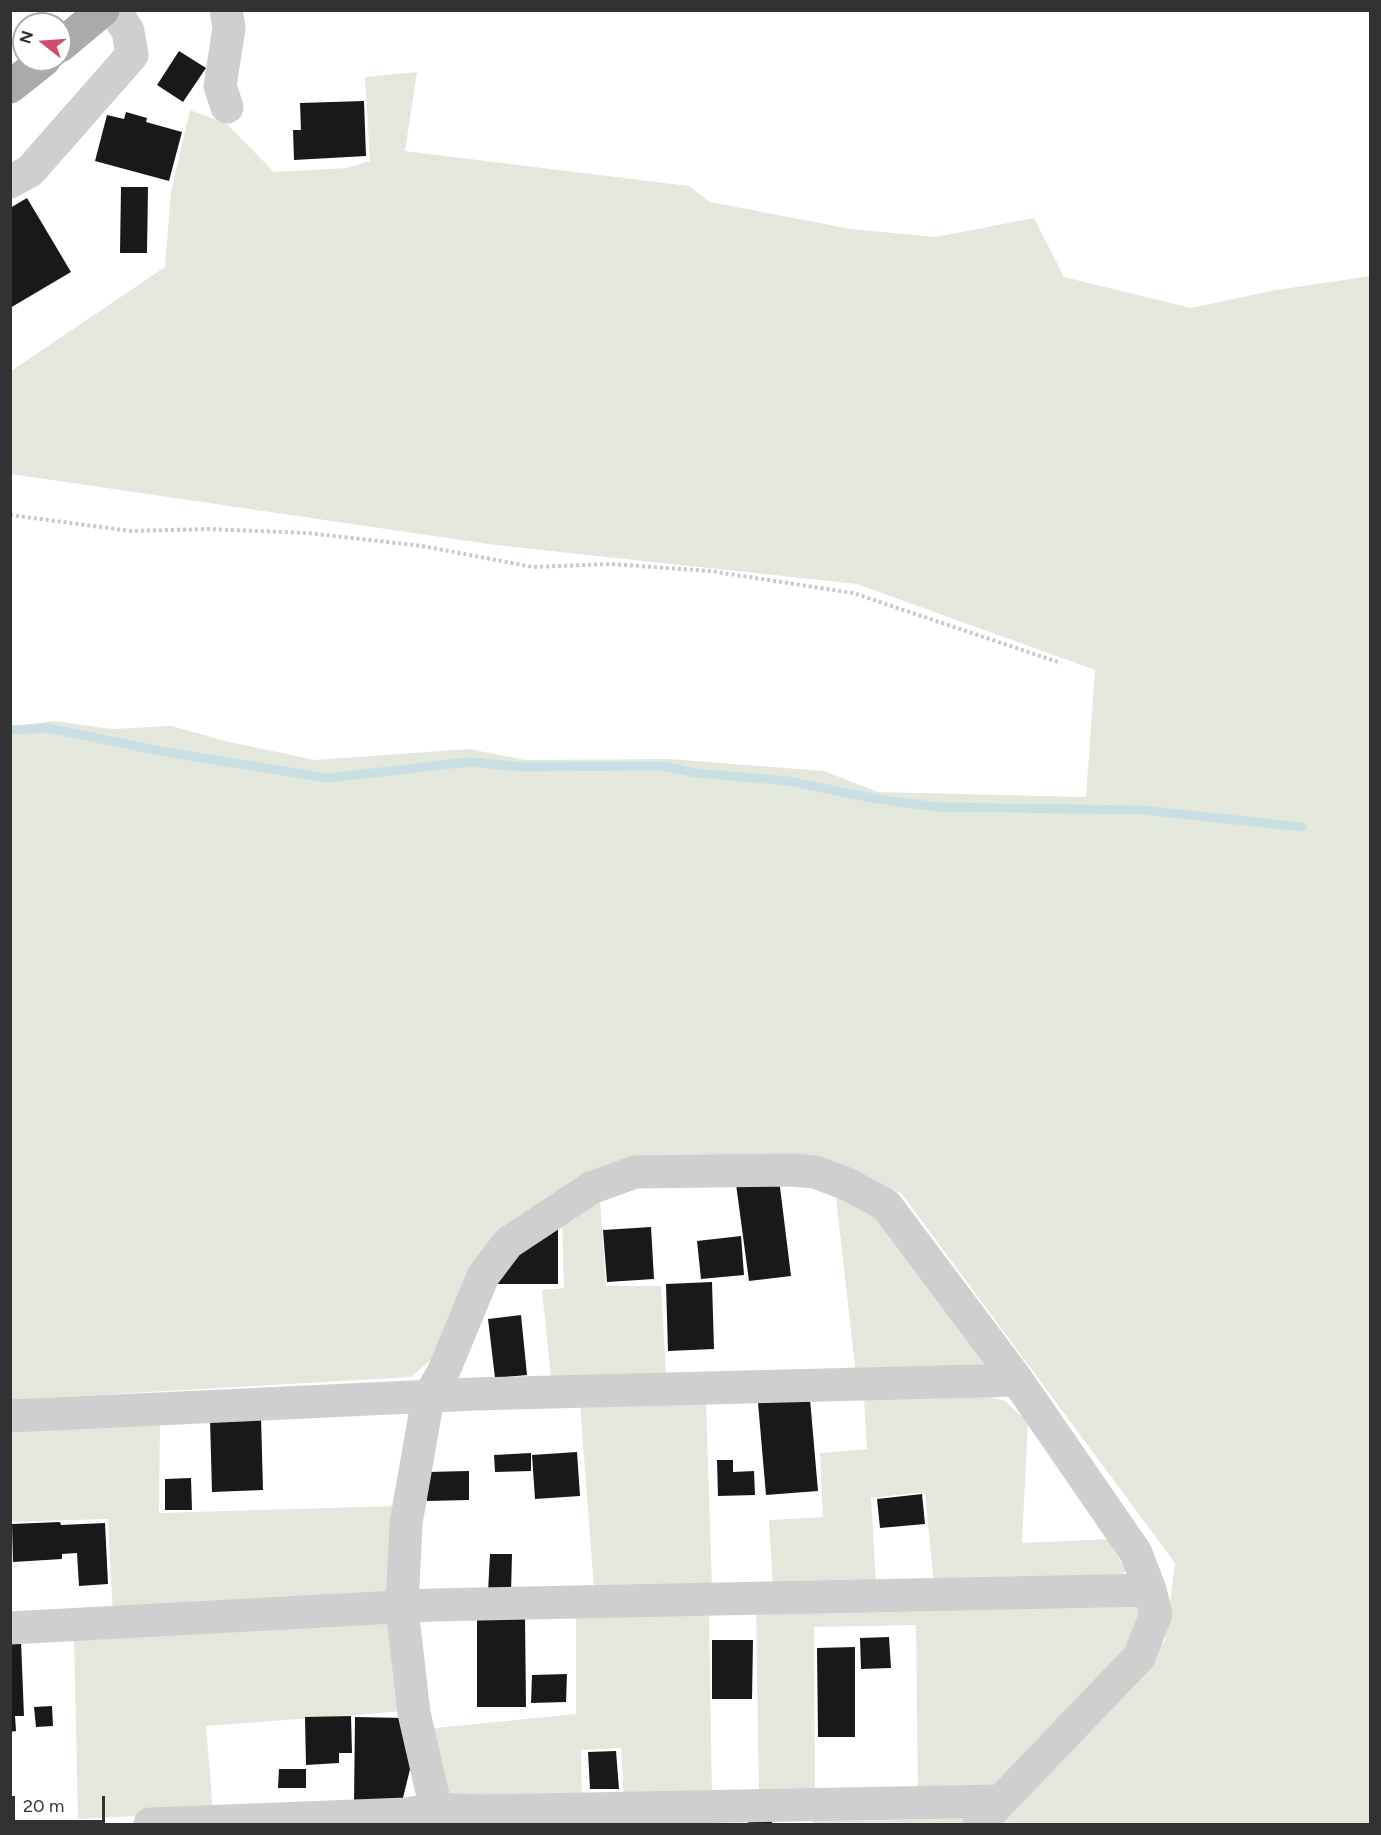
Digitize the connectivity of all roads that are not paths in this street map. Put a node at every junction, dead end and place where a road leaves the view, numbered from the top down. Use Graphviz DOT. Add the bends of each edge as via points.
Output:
graph roads {
  1 [pos="103,10"];
  2 [pos="114,10"];
  3 [pos="226,10"];
  4 [pos="72,36"];
  5 [pos="29,72"];
  6 [pos="10,87"];
  7 [pos="227,107"];
  8 [pos="10,182"];
  9 [pos="1017,1380"];
  10 [pos="428,1398"];
  11 [pos="10,1416"];
  12 [pos="1150,1590"];
  13 [pos="402,1608"];
  14 [pos="10,1628"];
  15 [pos="989,1813"];
  16 [pos="439,1817"];
  17 [pos="150,1824"];
  1 -- 4 [label="main road"];
  2 -- 8 [label="lane" via="128,31 132,56 30,171"];
  3 -- 7 [label="lane" via="229,28 220,86"];
  5 -- 6 [label="main road"];
  9 -- 10 [label="lane"];
  9 -- 10 [label="lane" via="886,1205 814,1172 635,1172 591,1188 508,1243 483,1276"];
  9 -- 12 [label="lane" via="1136,1553"];
  10 -- 11 [label="lane"];
  10 -- 13 [label="lane" via="406,1523"];
  12 -- 13 [label="lane"];
  12 -- 15 [label="lane" via="1156,1614 1139,1657"];
  13 -- 14 [label="lane"];
  13 -- 16 [label="lane" via="414,1713"];
  15 -- 16 [label="lane" via="493,1811"];
  16 -- 17 [label="lane" via="406,1814"];
}
